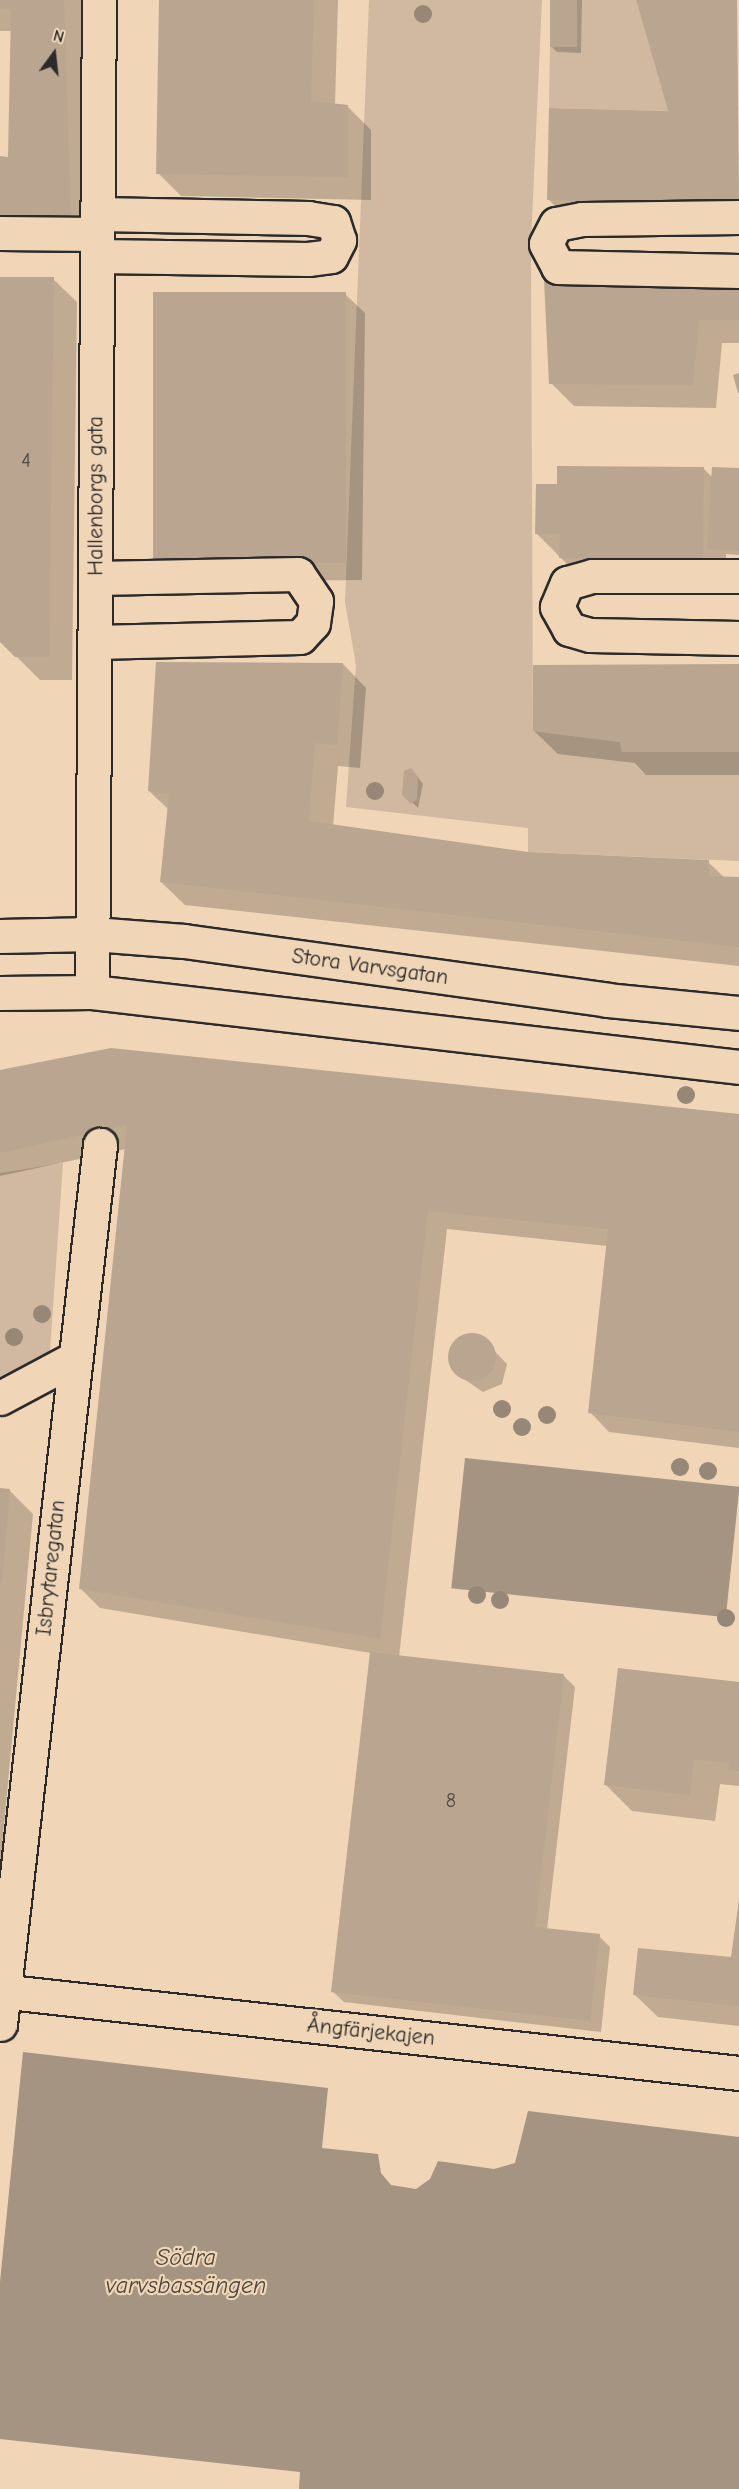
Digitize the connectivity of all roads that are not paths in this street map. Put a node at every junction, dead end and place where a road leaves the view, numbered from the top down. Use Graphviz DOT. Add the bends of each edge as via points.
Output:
graph roads {
  1 [pos="99,0"];
  2 [pos="739,218"];
  3 [pos="0,233"];
  4 [pos="97,235"];
  5 [pos="739,271"];
  6 [pos="739,576"];
  7 [pos="95,578"];
  8 [pos="739,638"];
  9 [pos="95,642"];
  10 [pos="93,934"];
  11 [pos="0,936"];
  12 [pos="92,992"];
  13 [pos="0,993"];
  14 [pos="739,1013"];
  15 [pos="739,1067"];
  16 [pos="100,1145"];
  17 [pos="75,1359"];
  18 [pos="0,1398"];
  19 [pos="2,1991"];
  20 [pos="0,2024"];
  21 [pos="739,2073"];
  1 -- 4 [label="street, Hallenborgs gata"];
  2 -- 5 [label="street" via="582,219 556,224 546,244 558,267"];
  3 -- 4 [label="street"];
  4 -- 4 [label="street" via="308,259 331,256 339,240 333,222 309,218"];
  4 -- 7 [label="street, Hallenborgs gata"];
  6 -- 8 [label="street" via="592,576 567,583 557,607 569,629 590,635"];
  7 -- 9 [label="street, Hallenborgs gata"];
  7 -- 9 [label="street" via="298,574 316,601 314,623 300,637"];
  9 -- 10 [label="street, Hallenborgs gata"];
  10 -- 11 [label="street, Stora Varvsgatan"];
  10 -- 12 [label="street, Hallenborgs gata"];
  10 -- 14 [label="street, Stora Varvsgatan"];
  12 -- 13 [label="street"];
  12 -- 15 [label="street"];
  16 -- 17 [label="street, Isbrytaregatan"];
  17 -- 18 [label="street"];
  17 -- 19 [label="street, Isbrytaregatan"];
  19 -- 20 [label="street, Isbrytaregatan"];
  19 -- 21 [label="street, Ångfärjekajen"];
}
